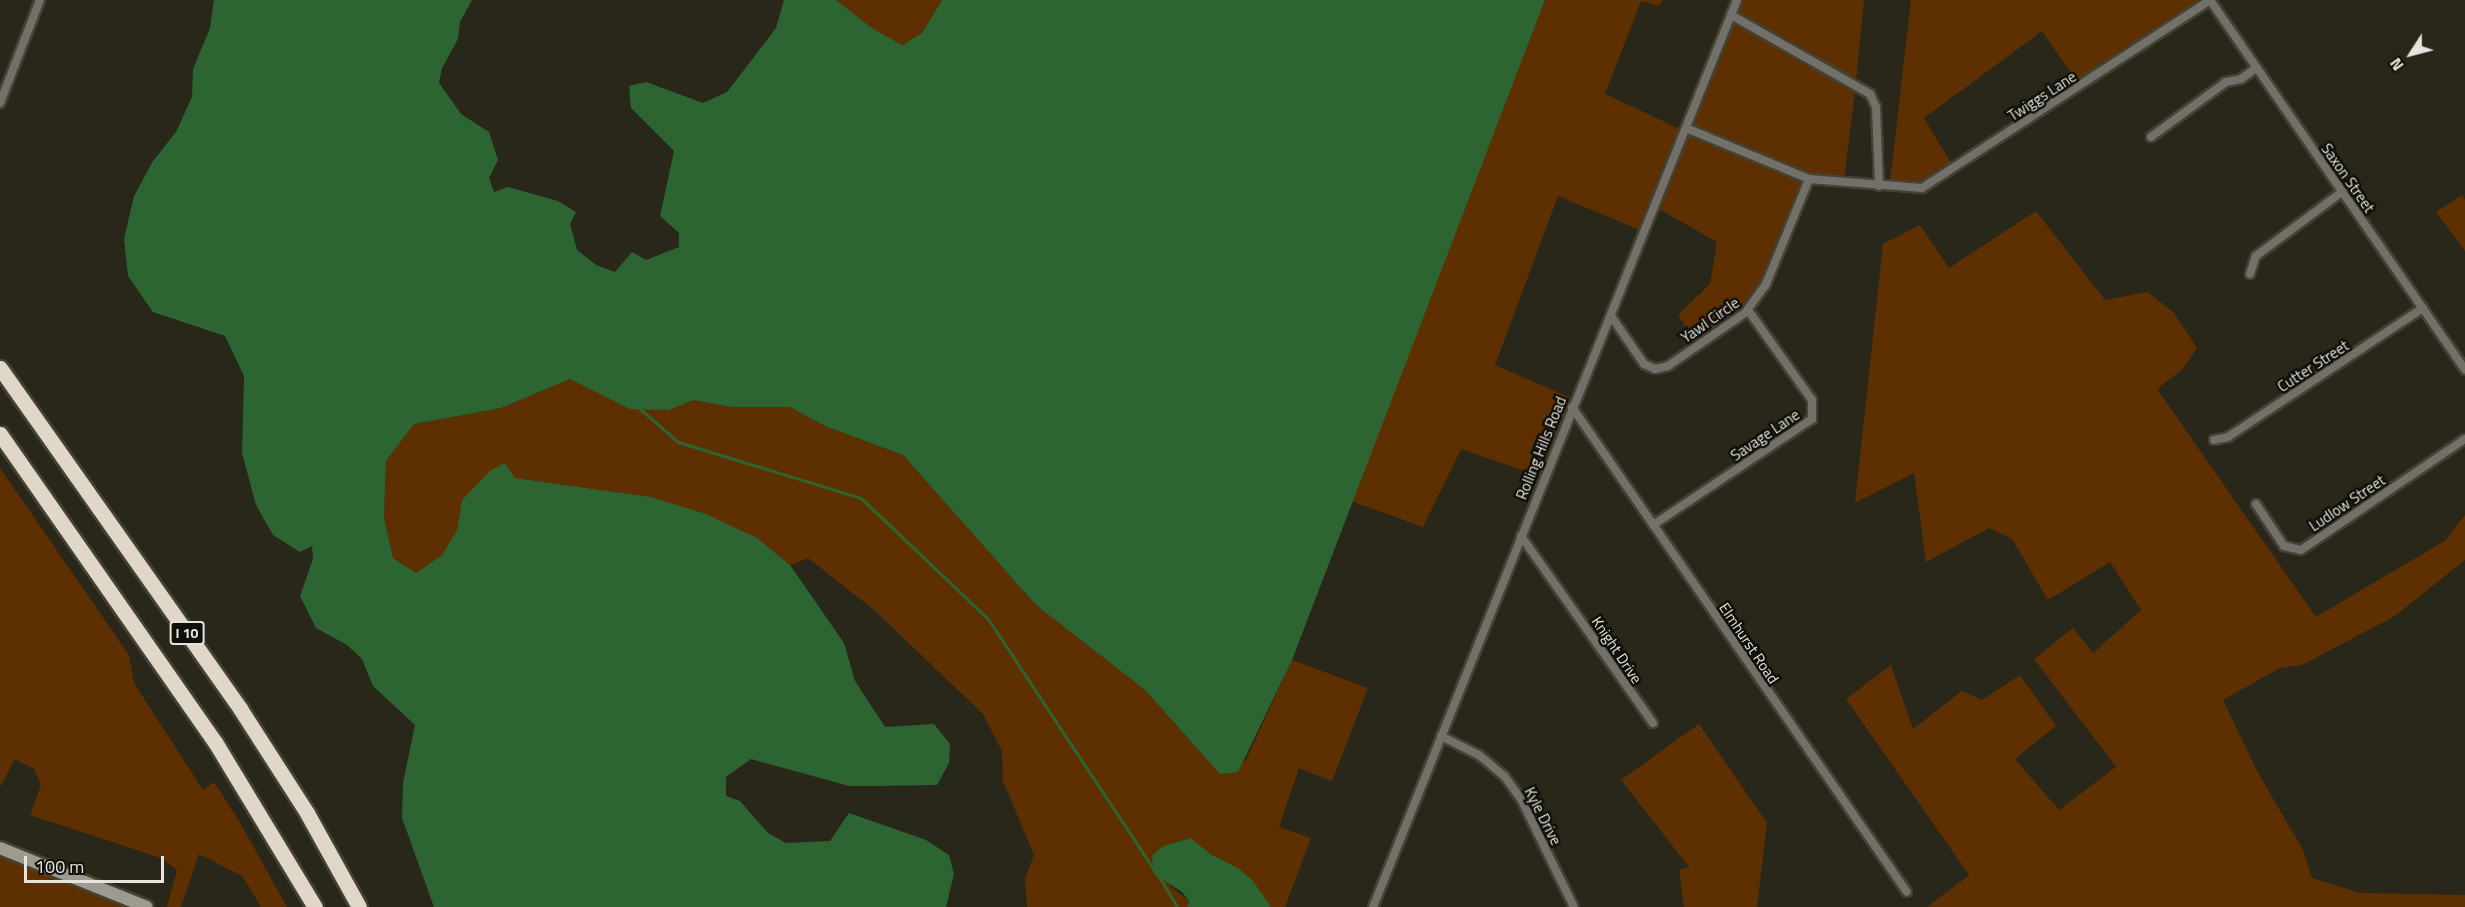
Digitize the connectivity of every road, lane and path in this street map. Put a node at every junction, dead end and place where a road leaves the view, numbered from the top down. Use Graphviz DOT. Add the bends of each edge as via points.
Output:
graph roads {
  1 [pos="40,0"];
  2 [pos="1737,0"];
  3 [pos="2210,0"];
  4 [pos="1731,15"];
  5 [pos="2256,68"];
  6 [pos="0,103"];
  7 [pos="1686,128"];
  8 [pos="2151,137"];
  9 [pos="1809,179"];
  10 [pos="1879,186"];
  11 [pos="2342,192"];
  12 [pos="2250,274"];
  13 [pos="2423,308"];
  14 [pos="1748,310"];
  15 [pos="1611,316"];
  16 [pos="0,368"];
  17 [pos="2465,370"];
  18 [pos="1572,407"];
  19 [pos="0,434"];
  20 [pos="2465,439"];
  21 [pos="2214,440"];
  22 [pos="2256,504"];
  23 [pos="1653,525"];
  24 [pos="1521,536"];
  25 [pos="1653,723"];
  26 [pos="1441,736"];
  27 [pos="0,848"];
  28 [pos="1907,892"];
  29 [pos="1572,906"];
  30 [pos="147,907"];
  31 [pos="315,907"];
  32 [pos="359,907"];
  33 [pos="1373,907"];
  1 -- 6 [label="street"];
  2 -- 4 [label="street, Rolling Hills Road"];
  3 -- 5 [label="street, Saxon Street"];
  3 -- 10 [label="street, Twiggs Lane" via="1930,185"];
  4 -- 7 [label="street, Rolling Hills Road"];
  4 -- 10 [label="street" via="1870,94 1876,107"];
  5 -- 8 [label="street" via="2241,79 2226,82"];
  5 -- 11 [label="street, Saxon Street"];
  7 -- 9 [label="street"];
  7 -- 15 [label="street, Rolling Hills Road"];
  9 -- 10 [label="street"];
  9 -- 14 [label="street, Yawl Circle" via="1766,284"];
  11 -- 12 [label="street" via="2256,256"];
  11 -- 13 [label="street, Saxon Street"];
  13 -- 17 [label="street, Saxon Street"];
  13 -- 21 [label="street, Cutter Street" via="2228,437"];
  14 -- 15 [label="street, Yawl Circle" via="1668,366 1655,369 1644,364"];
  14 -- 23 [label="street, Savage Lane" via="1812,400 1812,419"];
  15 -- 18 [label="street, Rolling Hills Road"];
  16 -- 32 [label="highway, I 10" via="241,710"];
  18 -- 23 [label="street, Elmhurst Road"];
  18 -- 24 [label="street, Rolling Hills Road"];
  19 -- 31 [label="highway, I 10" via="215,742"];
  20 -- 22 [label="street, Ludlow Street" via="2301,550 2284,546"];
  23 -- 28 [label="street, Elmhurst Road"];
  24 -- 25 [label="street, Knight Drive"];
  24 -- 26 [label="street, Rolling Hills Road"];
  26 -- 29 [label="street, Kyle Drive" via="1489,762 1510,782"];
  26 -- 33 [label="street, Rolling Hills Road"];
  27 -- 30 [label="street"];
}
